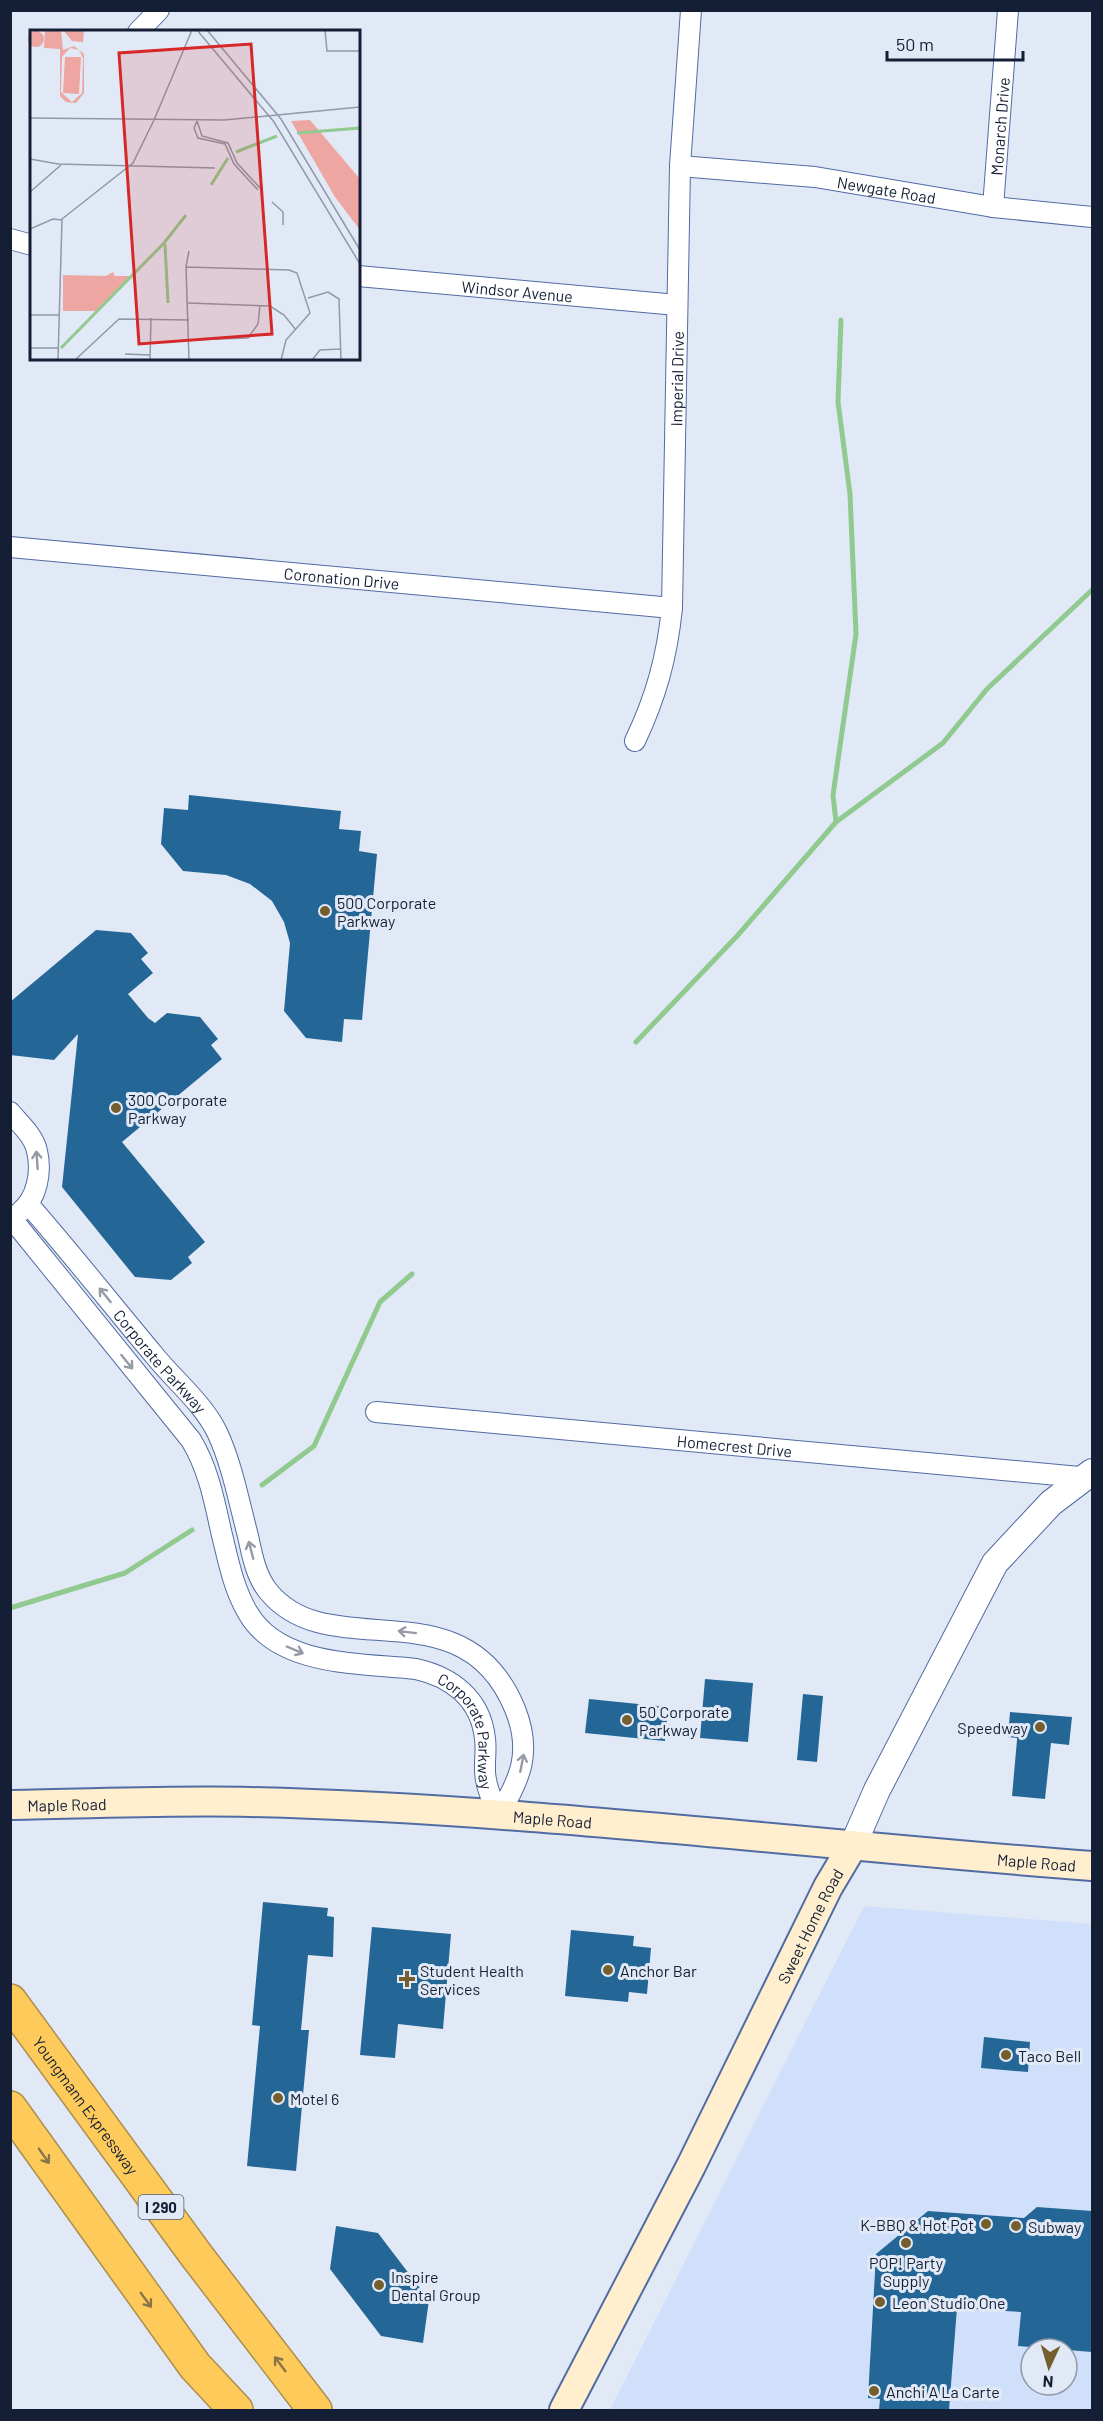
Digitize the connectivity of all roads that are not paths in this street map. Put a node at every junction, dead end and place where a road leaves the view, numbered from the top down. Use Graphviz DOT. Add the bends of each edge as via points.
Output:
graph roads {
  1 [pos="159,10"];
  2 [pos="691,10"];
  3 [pos="1008,10"];
  4 [pos="140,30"];
  5 [pos="680,166"];
  6 [pos="993,207"];
  7 [pos="1092,217"];
  8 [pos="10,239"];
  9 [pos="30,244"];
  10 [pos="360,276"];
  11 [pos="677,305"];
  12 [pos="10,547"];
  13 [pos="672,608"];
  14 [pos="635,741"];
  15 [pos="10,1112"];
  16 [pos="29,1204"];
  17 [pos="11,1219"];
  18 [pos="376,1412"];
  19 [pos="1090,1476"];
  20 [pos="244,1522"];
  21 [pos="220,1527"];
  22 [pos="10,1805"];
  23 [pos="498,1815"];
  24 [pos="853,1845"];
  25 [pos="1092,1866"];
  26 [pos="10,2001"];
  27 [pos="10,2108"];
  28 [pos="195,2366"];
  29 [pos="218,2410"];
  30 [pos="236,2410"];
  31 [pos="315,2410"];
  32 [pos="564,2410"];
  1 -- 4 [label="street"];
  2 -- 5 [label="street, Imperial Drive"];
  3 -- 6 [label="street, Monarch Drive"];
  5 -- 6 [label="street, Newgate Road" via="815,177"];
  5 -- 11 [label="street, Imperial Drive"];
  6 -- 7 [label="street, Newgate Road"];
  8 -- 9 [label="street"];
  10 -- 11 [label="street, Windsor Avenue"];
  11 -- 13 [label="street, Imperial Drive"];
  12 -- 13 [label="street, Coronation Drive"];
  13 -- 14 [label="street, Imperial Drive" via="662,677"];
  16 -- 15 [label="street, one-way" via="38,1172 37,1151"];
  16 -- 17 [label="street, Corporate Parkway"];
  20 -- 16 [label="street, Corporate Parkway, one-way" via="226,1456 202,1408"];
  17 -- 21 [label="street, Corporate Parkway, one-way" via="191,1440 203,1460"];
  18 -- 19 [label="street, Homecrest Drive"];
  19 -- 24 [label="street, Sweet Home Road" via="1027,1526 987,1575"];
  20 -- 21 [label="street"];
  23 -- 20 [label="street, Corporate Parkway, one-way" via="515,1788 524,1758 517,1715 509,1694 493,1672 459,1646 435,1636 318,1623 291,1611 266,1589 256,1569"];
  21 -- 23 [label="street, Corporate Parkway, one-way" via="239,1595 249,1615 272,1638 305,1655 416,1669 458,1686 481,1719 486,1780"];
  22 -- 23 [label="main road, Maple Road" via="247,1802"];
  23 -- 24 [label="main road, Maple Road"];
  24 -- 25 [label="main road, Maple Road"];
  24 -- 32 [label="main road, Sweet Home Road" via="828,1887 691,2166"];
  31 -- 26 [label="highway, Youngmann Expressway / I 290, one-way"];
  27 -- 28 [label="highway, one-way"];
  28 -- 29 [label="highway"];
  28 -- 30 [label="highway"];
}
